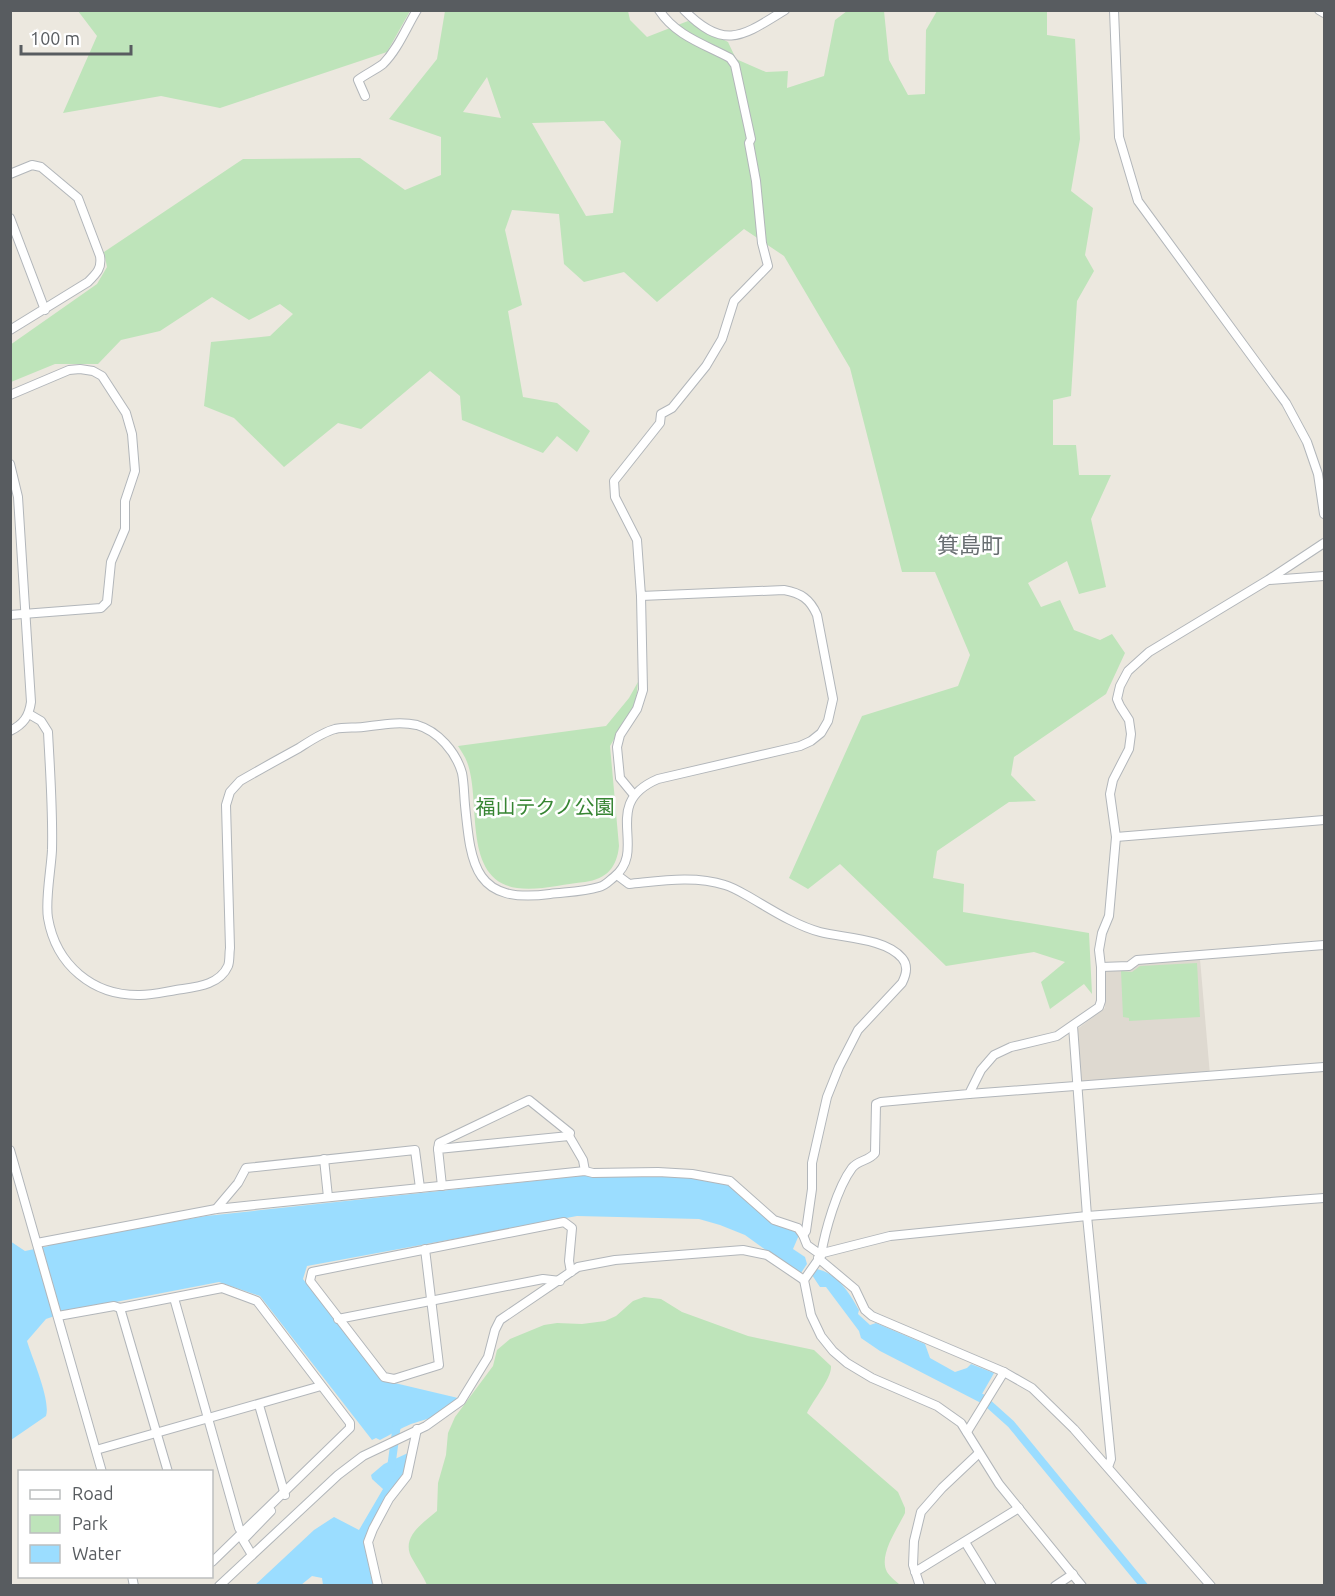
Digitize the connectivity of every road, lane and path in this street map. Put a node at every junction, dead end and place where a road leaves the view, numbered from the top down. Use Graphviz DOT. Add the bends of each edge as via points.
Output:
graph roads {
  1 [pos="417,10"];
  2 [pos="659,10"];
  3 [pos="684,10"];
  4 [pos="785,10"];
  5 [pos="1114,10"];
  6 [pos="1319,10"];
  7 [pos="1324,13"];
  8 [pos="365,96"];
  9 [pos="10,174"];
  10 [pos="10,218"];
  11 [pos="45,310"];
  12 [pos="10,330"];
  13 [pos="10,395"];
  14 [pos="10,464"];
  15 [pos="1324,514"];
  16 [pos="1324,543"];
  17 [pos="1324,576"];
  18 [pos="1268,580"];
  19 [pos="641,596"];
  20 [pos="24,613"];
  21 [pos="10,615"];
  22 [pos="29,714"];
  23 [pos="10,731"];
  24 [pos="634,795"];
  25 [pos="1324,820"];
  26 [pos="1116,837"];
  27 [pos="617,875"];
  28 [pos="1324,945"];
  29 [pos="1101,967"];
  30 [pos="1073,1026"];
  31 [pos="1324,1067"];
  32 [pos="1078,1087"];
  33 [pos="969,1094"];
  34 [pos="569,1136"];
  35 [pos="438,1149"];
  36 [pos="10,1150"];
  37 [pos="324,1159"];
  38 [pos="585,1171"];
  39 [pos="442,1186"];
  40 [pos="420,1188"];
  41 [pos="328,1197"];
  42 [pos="1324,1198"];
  43 [pos="216,1209"];
  44 [pos="1088,1216"];
  45 [pos="803,1235"];
  46 [pos="38,1245"];
  47 [pos="425,1249"];
  48 [pos="820,1256"];
  49 [pos="571,1272"];
  50 [pos="804,1280"];
  51 [pos="560,1281"];
  52 [pos="174,1298"];
  53 [pos="432,1301"];
  54 [pos="120,1308"];
  55 [pos="58,1316"];
  56 [pos="339,1319"];
  57 [pos="1004,1372"];
  58 [pos="321,1386"];
  59 [pos="259,1405"];
  60 [pos="208,1418"];
  61 [pos="413,1431"];
  62 [pos="157,1432"];
  63 [pos="967,1432"];
  64 [pos="96,1450"];
  65 [pos="978,1454"];
  66 [pos="1108,1467"];
  67 [pos="101,1470"];
  68 [pos="167,1470"];
  69 [pos="284,1491"];
  70 [pos="1019,1508"];
  71 [pos="242,1532"];
  72 [pos="965,1542"];
  73 [pos="252,1555"];
  74 [pos="213,1561"];
  75 [pos="915,1572"];
  76 [pos="1073,1574"];
  77 [pos="219,1586"];
  78 [pos="378,1586"];
  79 [pos="920,1586"];
  80 [pos="992,1586"];
  81 [pos="1055,1586"];
  82 [pos="1082,1586"];
  83 [pos="1212,1586"];
  1 -- 8 [label="street" via="382,65 358,80"];
  2 -- 19 [label="street" via="668,24 730,58 735,65 751,139 768,266 734,301 722,339 706,366 672,408 661,414 660,423 614,481 615,497 637,540"];
  3 -- 4 [label="street" via="700,24 729,37 743,35"];
  5 -- 15 [label="street" via="1119,137 1138,201 1286,403 1311,453"];
  6 -- 7 [label="street"];
  9 -- 11 [label="street" via="32,165 41,167 78,198 100,256 98,272 88,282"];
  10 -- 11 [label="street"];
  11 -- 12 [label="street"];
  13 -- 20 [label="street" via="69,370 93,371 102,376 126,413 135,451 135,471 125,501 125,529 111,562 106,602 100,608"];
  14 -- 20 [label="street" via="18,497"];
  16 -- 18 [label="street"];
  17 -- 18 [label="street"];
  18 -- 26 [label="street" via="1149,652 1128,671 1117,699 1130,720 1129,749 1110,794"];
  19 -- 24 [label="street" via="643,690 617,747 620,778"];
  19 -- 24 [label="street" via="798,592 812,603 816,615 833,699 821,733 800,746 658,779 645,784"];
  20 -- 21 [label="street"];
  20 -- 22 [label="street"];
  22 -- 23 [label="street"];
  22 -- 27 [label="street" via="41,721 48,732 52,849 48,917 55,943 70,968 103,989 142,996 203,986 221,975 228,966 230,948 226,805 230,792 240,781 334,729 394,723 417,725 445,743 462,773 472,861 481,877 507,895 526,897 590,890"];
  24 -- 27 [label="street" via="626,823 627,859"];
  25 -- 26 [label="street"];
  26 -- 29 [label="street" via="1109,916 1099,950"];
  27 -- 45 [label="street" via="629,884 699,880 726,885 799,924 892,950 906,963 902,983 858,1030 827,1097 812,1163 811,1196"];
  28 -- 29 [label="street" via="1137,960 1129,966"];
  29 -- 30 [label="street" via="1099,1007"];
  30 -- 32 [label="street"];
  30 -- 33 [label="street" via="1056,1036 994,1055"];
  31 -- 32 [label="street"];
  32 -- 33 [label="street"];
  32 -- 44 [label="street"];
  33 -- 48 [label="street" via="876,1104 875,1153 851,1169"];
  34 -- 35 [label="street"];
  34 -- 35 [label="street" via="529,1100 439,1143"];
  34 -- 38 [label="street"];
  35 -- 39 [label="street"];
  36 -- 46 [label="street"];
  37 -- 40 [label="street" via="414,1150"];
  37 -- 41 [label="street"];
  37 -- 43 [label="street" via="246,1168"];
  38 -- 39 [label="street"];
  38 -- 45 [label="street" via="658,1172 724,1179 746,1193 774,1220 798,1228"];
  39 -- 40 [label="street"];
  40 -- 41 [label="street"];
  41 -- 43 [label="street"];
  42 -- 44 [label="street"];
  43 -- 46 [label="street"];
  44 -- 48 [label="street" via="890,1236"];
  44 -- 66 [label="street" via="1111,1459"];
  45 -- 48 [label="street" via="807,1245"];
  46 -- 55 [label="street"];
  47 -- 49 [label="street" via="564,1222 572,1228 568,1261"];
  47 -- 53 [label="street"];
  47 -- 56 [label="street" via="312,1272 310,1281"];
  48 -- 50 [label="street"];
  48 -- 57 [label="street" via="855,1289 872,1316"];
  49 -- 50 [label="street" via="604,1262 743,1250 767,1255"];
  49 -- 51 [label="street"];
  50 -- 63 [label="street" via="811,1315 833,1352 872,1378 937,1406"];
  51 -- 53 [label="street" via="543,1279"];
  51 -- 61 [label="street" via="500,1320 488,1357 461,1401"];
  52 -- 54 [label="street"];
  52 -- 58 [label="street" via="222,1288 257,1301"];
  52 -- 60 [label="street"];
  53 -- 56 [label="street"];
  53 -- 56 [label="street" via="439,1365 394,1379 384,1377"];
  54 -- 55 [label="street"];
  54 -- 62 [label="street"];
  55 -- 64 [label="street"];
  57 -- 63 [label="street"];
  57 -- 66 [label="street" via="1043,1398"];
  58 -- 59 [label="street"];
  58 -- 69 [label="street" via="350,1428"];
  59 -- 60 [label="street"];
  59 -- 69 [label="street"];
  60 -- 62 [label="street"];
  60 -- 71 [label="street"];
  61 -- 73 [label="street" via="363,1456 338,1475"];
  61 -- 78 [label="street" via="407,1476 389,1499 369,1542"];
  62 -- 64 [label="street"];
  62 -- 68 [label="street"];
  63 -- 65 [label="street"];
  64 -- 67 [label="street"];
  65 -- 70 [label="street"];
  65 -- 75 [label="street" via="921,1512 914,1541"];
  66 -- 83 [label="street"];
  69 -- 71 [label="street"];
  69 -- 73 [label="street" via="285,1495 243,1540"];
  70 -- 72 [label="street"];
  70 -- 76 [label="street"];
  71 -- 74 [label="street"];
  72 -- 75 [label="street"];
  72 -- 80 [label="street"];
  73 -- 77 [label="street"];
  75 -- 79 [label="street"];
  76 -- 81 [label="street"];
  76 -- 82 [label="street"];
}
